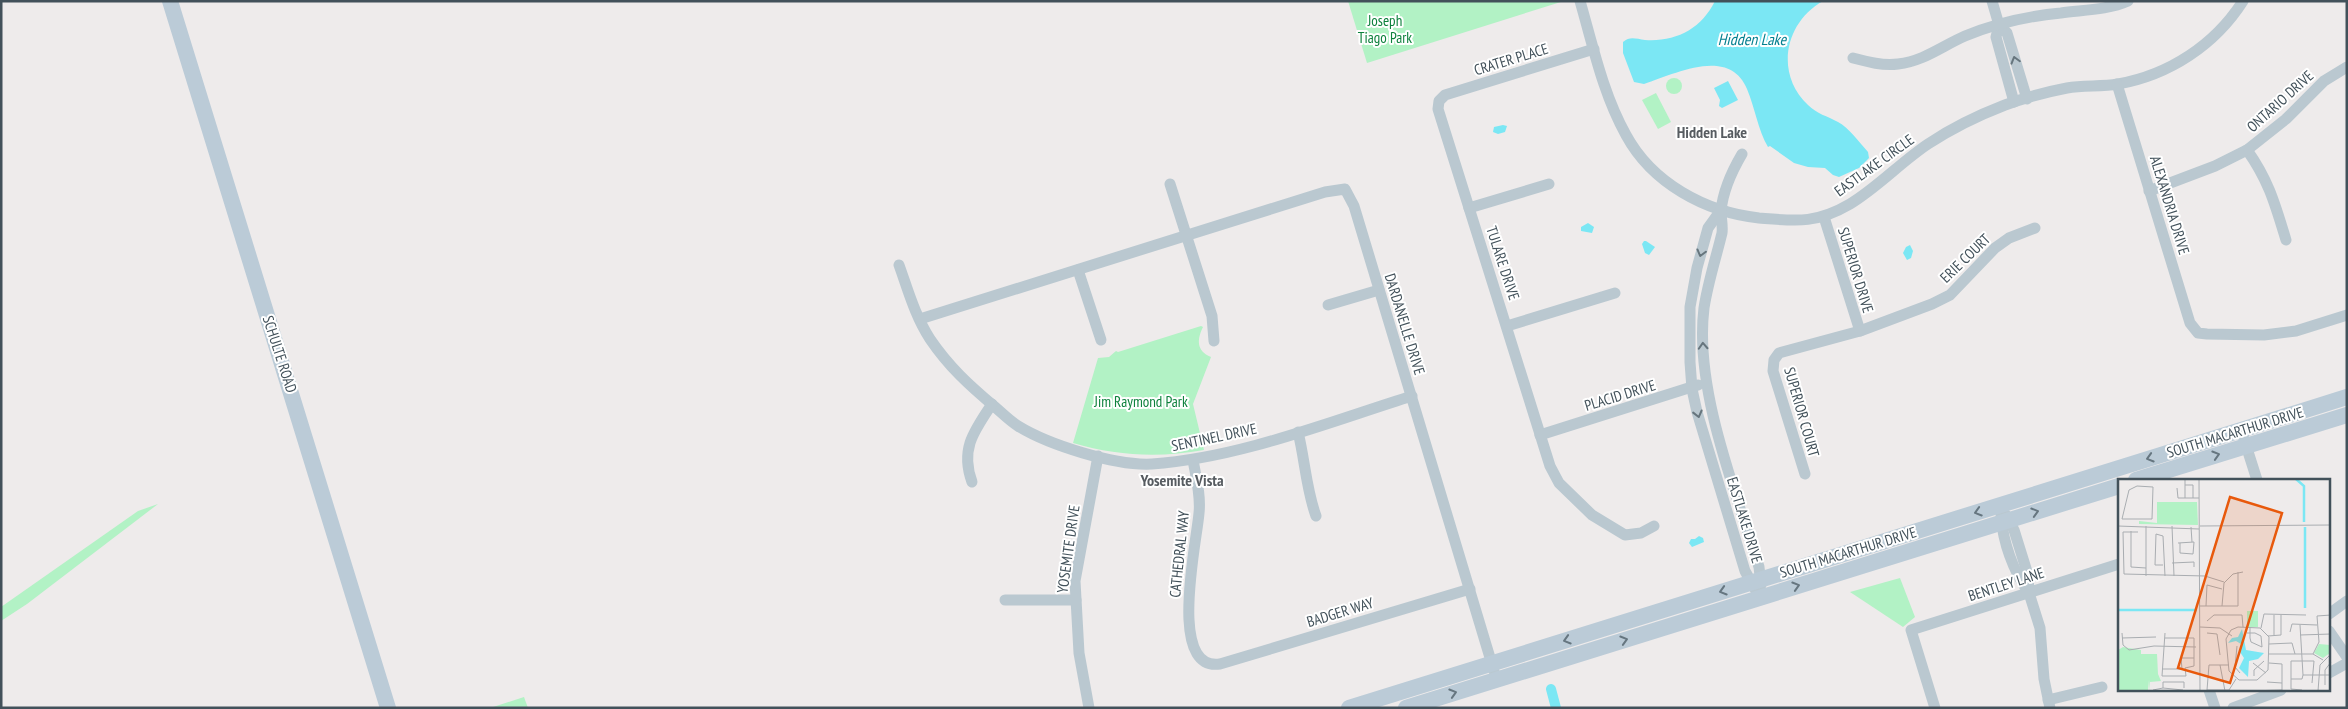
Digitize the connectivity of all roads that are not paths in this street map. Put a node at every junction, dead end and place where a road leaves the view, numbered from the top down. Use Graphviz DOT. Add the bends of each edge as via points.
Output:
graph roads {
  1 [pos="170,1"];
  2 [pos="1580,1"];
  3 [pos="1992,1"];
  4 [pos="2128,1"];
  5 [pos="2243,1"];
  6 [pos="1999,25"];
  7 [pos="1594,49"];
  8 [pos="1853,58"];
  9 [pos="2347,67"];
  10 [pos="2117,84"];
  11 [pos="2026,99"];
  12 [pos="1439,101"];
  13 [pos="2014,102"];
  14 [pos="2247,150"];
  15 [pos="1742,154"];
  16 [pos="1170,184"];
  17 [pos="1549,184"];
  18 [pos="2149,191"];
  19 [pos="1469,208"];
  20 [pos="1721,210"];
  21 [pos="1824,217"];
  22 [pos="2035,228"];
  23 [pos="1186,236"];
  24 [pos="2286,240"];
  25 [pos="899,265"];
  26 [pos="1078,270"];
  27 [pos="1379,290"];
  28 [pos="1615,293"];
  29 [pos="1328,305"];
  30 [pos="2347,315"];
  31 [pos="920,319"];
  32 [pos="1507,326"];
  33 [pos="1860,331"];
  34 [pos="1101,340"];
  35 [pos="1214,341"];
  36 [pos="1706,381"];
  37 [pos="1692,388"];
  38 [pos="1412,396"];
  39 [pos="2347,397"];
  40 [pos="992,404"];
  41 [pos="2347,415"];
  42 [pos="2241,430"];
  43 [pos="1298,432"];
  44 [pos="1540,435"];
  45 [pos="2246,446"];
  46 [pos="1098,456"];
  47 [pos="1193,460"];
  48 [pos="1805,474"];
  49 [pos="2139,479"];
  50 [pos="2257,479"];
  51 [pos="972,482"];
  52 [pos="2118,486"];
  53 [pos="2000,505"];
  54 [pos="1316,516"];
  55 [pos="2006,521"];
  56 [pos="1654,526"];
  57 [pos="2114,565"];
  58 [pos="1756,581"];
  59 [pos="1470,589"];
  60 [pos="2029,592"];
  61 [pos="1761,597"];
  62 [pos="1005,600"];
  63 [pos="1076,600"];
  64 [pos="2347,601"];
  65 [pos="2330,613"];
  66 [pos="2330,632"];
  67 [pos="2347,657"];
  68 [pos="2347,663"];
  69 [pos="1220,664"];
  70 [pos="1492,664"];
  71 [pos="2330,672"];
  72 [pos="1496,680"];
  73 [pos="2102,687"];
  74 [pos="2210,692"];
  75 [pos="2276,692"];
  76 [pos="2049,704"];
  77 [pos="1087,707"];
  78 [pos="388,708"];
  79 [pos="1349,708"];
  80 [pos="1406,708"];
  81 [pos="1935,708"];
  82 [pos="2215,708"];
  83 [pos="2233,708"];
  1 -- 78 [label="main road, SCHULTE ROAD"];
  2 -- 7 [label="street, EASTLAKE CIRCLE"];
  3 -- 6 [label="street"];
  4 -- 6 [label="street" via="2113,6 2037,15"];
  5 -- 10 [label="street, EASTLAKE CIRCLE" via="2224,26 2199,50 2172,66"];
  6 -- 8 [label="street" via="1965,36 1924,58 1897,64 1873,64"];
  11 -- 6 [label="street, one-way" via="2007,33"];
  6 -- 13 [label="street" via="1996,37"];
  7 -- 12 [label="street, CRATER PLACE" via="1445,95"];
  7 -- 20 [label="street, EASTLAKE CIRCLE" via="1612,106 1626,136 1642,158 1674,188"];
  9 -- 14 [label="street, ONTARIO DRIVE" via="2324,80 2286,119"];
  10 -- 11 [label="street, EASTLAKE CIRCLE" via="2067,88"];
  10 -- 18 [label="street, ALEXANDRIA DRIVE"];
  11 -- 13 [label="street, EASTLAKE CIRCLE"];
  12 -- 19 [label="street, TULARE DRIVE" via="1438,109"];
  13 -- 21 [label="street, EASTLAKE CIRCLE" via="1959,126 1928,144 1850,204"];
  14 -- 18 [label="street, ONTARIO DRIVE"];
  14 -- 24 [label="street" via="2272,193"];
  15 -- 20 [label="street, EASTLAKE DRIVE" via="1730,176"];
  16 -- 23 [label="street"];
  17 -- 19 [label="street"];
  18 -- 30 [label="street, ALEXANDRIA DRIVE" via="2190,323 2198,333 2264,335 2296,331"];
  19 -- 32 [label="street, TULARE DRIVE"];
  20 -- 21 [label="street, EASTLAKE CIRCLE" via="1748,217 1802,221"];
  36 -- 20 [label="street, EASTLAKE DRIVE, one-way" via="1704,308 1722,231"];
  20 -- 37 [label="street, EASTLAKE DRIVE, one-way" via="1708,228 1690,307 1688,336"];
  21 -- 33 [label="street, SUPERIOR DRIVE"];
  22 -- 33 [label="street, ERIE COURT" via="2009,238 1995,248 1950,295"];
  23 -- 26 [label="street"];
  23 -- 27 [label="street, DARDANELLE DRIVE" via="1325,192 1345,189 1354,206"];
  23 -- 35 [label="street" via="1212,316"];
  25 -- 31 [label="street, SENTINEL DRIVE"];
  26 -- 31 [label="street"];
  26 -- 34 [label="street"];
  27 -- 29 [label="street"];
  27 -- 38 [label="street, DARDANELLE DRIVE"];
  28 -- 32 [label="street"];
  31 -- 40 [label="street, SENTINEL DRIVE" via="959,377"];
  32 -- 44 [label="street, TULARE DRIVE"];
  33 -- 48 [label="street, SUPERIOR COURT" via="1783,350 1774,360 1773,371"];
  36 -- 37 [label="street, PLACID DRIVE"];
  36 -- 58 [label="street, EASTLAKE DRIVE" via="1759,567"];
  37 -- 44 [label="street, PLACID DRIVE"];
  37 -- 58 [label="street, EASTLAKE DRIVE, one-way" via="1745,571"];
  38 -- 43 [label="street, SENTINEL DRIVE"];
  38 -- 59 [label="street, DARDANELLE DRIVE"];
  39 -- 42 [label="main road, SOUTH MACARTHUR DRIVE"];
  40 -- 46 [label="street, SENTINEL DRIVE" via="1018,426 1068,448"];
  40 -- 51 [label="street" via="968,447 967,466"];
  41 -- 45 [label="main road, SOUTH MACARTHUR DRIVE"];
  42 -- 45 [label="street"];
  42 -- 53 [label="main road, SOUTH MACARTHUR DRIVE, one-way"];
  43 -- 47 [label="street, SENTINEL DRIVE"];
  43 -- 54 [label="street" via="1307,491"];
  44 -- 56 [label="street, TULARE DRIVE" via="1559,483 1592,515 1626,535 1641,533"];
  49 -- 45 [label="main road, SOUTH MACARTHUR DRIVE, one-way"];
  45 -- 50 [label="street"];
  46 -- 47 [label="street, SENTINEL DRIVE" via="1149,464"];
  46 -- 63 [label="street, YOSEMITE DRIVE" via="1075,582"];
  47 -- 69 [label="street, CATHEDRAL WAY" via="1200,512 1188,618 1200,659 1211,666"];
  55 -- 52 [label="main road, SOUTH MACARTHUR DRIVE, one-way"];
  53 -- 55 [label="street"];
  53 -- 58 [label="main road, SOUTH MACARTHUR DRIVE, one-way"];
  55 -- 60 [label="street" via="2018,577"];
  61 -- 55 [label="main road, SOUTH MACARTHUR DRIVE, one-way"];
  57 -- 60 [label="street, BENTLEY LANE"];
  58 -- 61 [label="street, EASTLAKE DRIVE"];
  58 -- 70 [label="main road, SOUTH MACARTHUR DRIVE, one-way"];
  59 -- 69 [label="street, BADGER WAY"];
  59 -- 70 [label="street, DARDANELLE DRIVE"];
  60 -- 76 [label="street" via="2040,628"];
  60 -- 81 [label="street, BENTLEY LANE" via="1911,630"];
  72 -- 61 [label="main road, SOUTH MACARTHUR DRIVE, one-way"];
  62 -- 63 [label="street"];
  63 -- 77 [label="street, YOSEMITE DRIVE"];
  64 -- 65 [label="street"];
  66 -- 67 [label="street"];
  68 -- 71 [label="street"];
  70 -- 72 [label="street, DARDANELLE DRIVE"];
  70 -- 79 [label="main road, SOUTH MACARTHUR DRIVE"];
  80 -- 72 [label="main road, SOUTH MACARTHUR DRIVE, one-way"];
  73 -- 76 [label="street"];
  74 -- 82 [label="street"];
  75 -- 83 [label="street"];
}
